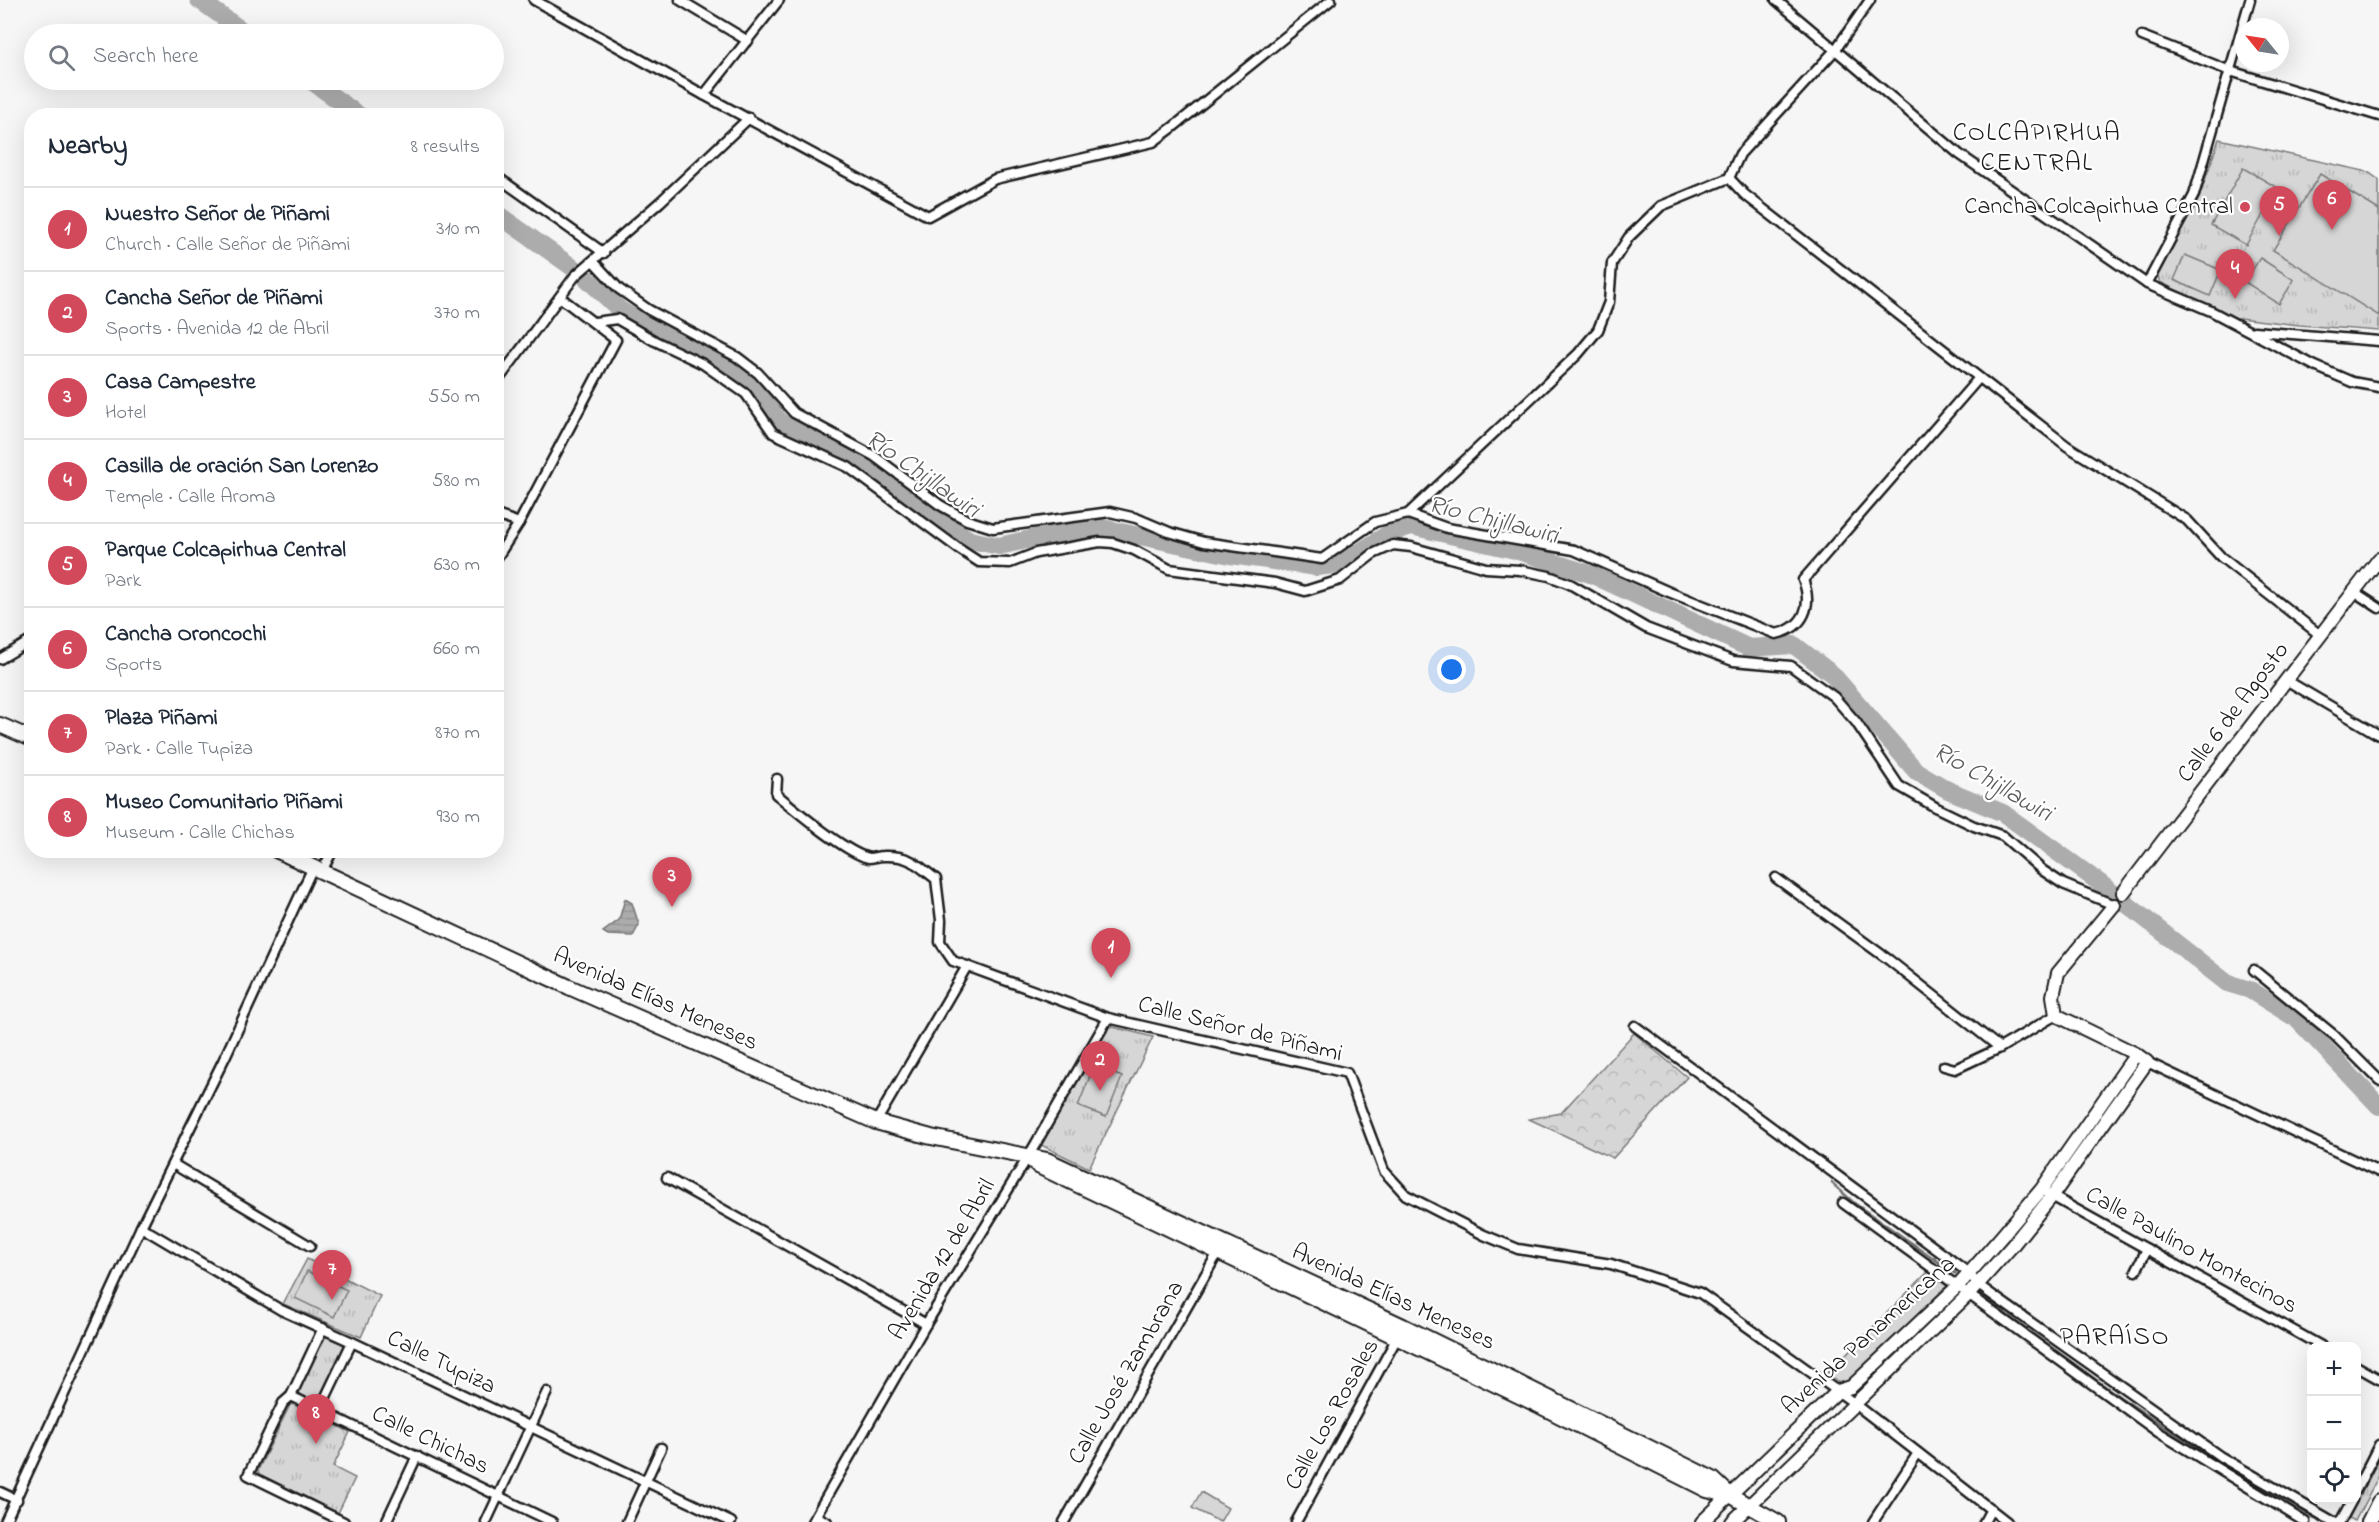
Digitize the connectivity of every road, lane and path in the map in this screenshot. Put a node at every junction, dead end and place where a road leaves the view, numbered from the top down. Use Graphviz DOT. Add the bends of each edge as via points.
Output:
graph roads {
  1 [pos="534,0"];
  2 [pos="680,0"];
  3 [pos="779,0"];
  4 [pos="1331,0"];
  5 [pos="1776,0"];
  6 [pos="1870,0"];
  7 [pos="2250,0"];
  8 [pos="2142,36"];
  9 [pos="748,41"];
  10 [pos="1836,49"];
  11 [pos="2230,71"];
  12 [pos="704,95"];
  13 [pos="2379,116"];
  14 [pos="749,118"];
  15 [pos="1729,178"];
  16 [pos="504,182"];
  17 [pos="604,253"];
  18 [pos="590,264"];
  19 [pos="2147,284"];
  20 [pos="561,298"];
  21 [pos="595,322"];
  22 [pos="2247,330"];
  23 [pos="2379,341"];
  24 [pos="504,372"];
  25 [pos="1979,378"];
  26 [pos="2379,387"];
  27 [pos="1408,514"];
  28 [pos="504,518"];
  29 [pos="519,523"];
  30 [pos="504,546"];
  31 [pos="2379,559"];
  32 [pos="2353,591"];
  33 [pos="2379,608"];
  34 [pos="2320,635"];
  35 [pos="24,645"];
  36 [pos="0,659"];
  37 [pos="2286,680"];
  38 [pos="0,725"];
  39 [pos="2379,735"];
  40 [pos="24,736"];
  41 [pos="777,779"];
  42 [pos="293,858"];
  43 [pos="326,858"];
  44 [pos="317,869"];
  45 [pos="1776,878"];
  46 [pos="2123,893"];
  47 [pos="2114,905"];
  48 [pos="967,966"];
  49 [pos="2254,970"];
  50 [pos="2056,1015"];
  51 [pos="1108,1018"];
  52 [pos="1635,1026"];
  53 [pos="2000,1048"];
  54 [pos="2136,1054"];
  55 [pos="2147,1062"];
  56 [pos="1944,1066"];
  57 [pos="2379,1080"];
  58 [pos="876,1122"];
  59 [pos="1028,1157"];
  60 [pos="173,1164"];
  61 [pos="2379,1173"];
  62 [pos="667,1178"];
  63 [pos="2047,1193"];
  64 [pos="1844,1203"];
  65 [pos="141,1227"];
  66 [pos="310,1246"];
  67 [pos="1222,1247"];
  68 [pos="2147,1249"];
  69 [pos="2136,1271"];
  70 [pos="1974,1279"];
  71 [pos="1958,1286"];
  72 [pos="1968,1294"];
  73 [pos="926,1324"];
  74 [pos="323,1328"];
  75 [pos="1400,1332"];
  76 [pos="352,1341"];
  77 [pos="2312,1342"];
  78 [pos="2361,1369"];
  79 [pos="2379,1379"];
  80 [pos="1838,1391"];
  81 [pos="547,1392"];
  82 [pos="291,1396"];
  83 [pos="1854,1402"];
  84 [pos="320,1409"];
  85 [pos="531,1427"];
  86 [pos="2379,1445"];
  87 [pos="661,1448"];
  88 [pos="1918,1453"];
  89 [pos="417,1456"];
  90 [pos="2361,1480"];
  91 [pos="646,1482"];
  92 [pos="0,1492"];
  93 [pos="498,1496"];
  94 [pos="1731,1496"];
  95 [pos="17,1500"];
  96 [pos="2379,1502"];
  97 [pos="2350,1504"];
  98 [pos="1749,1506"];
  99 [pos="1991,1509"];
  100 [pos="814,1519"];
  101 [pos="5,1522"];
  102 [pos="344,1522"];
  103 [pos="386,1522"];
  104 [pos="486,1522"];
  105 [pos="552,1522"];
  106 [pos="627,1522"];
  107 [pos="731,1522"];
  108 [pos="827,1522"];
  109 [pos="1064,1522"];
  110 [pos="1296,1522"];
  111 [pos="1702,1522"];
  112 [pos="1732,1522"];
  113 [pos="1778,1522"];
  114 [pos="1873,1522"];
  115 [pos="1984,1522"];
  116 [pos="2007,1522"];
  117 [pos="2305,1522"];
  118 [pos="2334,1522"];
  119 [pos="2340,1522"];
  120 [pos="2369,1522"];
  1 -- 12 [label="street"];
  2 -- 9 [label="street"];
  3 -- 9 [label="street"];
  4 -- 14 [label="street" via="1153,142 995,179 928,216"];
  5 -- 10 [label="street"];
  6 -- 10 [label="street"];
  7 -- 11 [label="street"];
  8 -- 11 [label="street"];
  9 -- 12 [label="street"];
  10 -- 15 [label="street" via="1740,154"];
  10 -- 19 [label="street" via="1959,154"];
  11 -- 13 [label="street"];
  11 -- 19 [label="street" via="2194,195"];
  12 -- 14 [label="street"];
  14 -- 17 [label="street"];
  15 -- 25 [label="street" via="1744,195"];
  15 -- 27 [label="street" via="1661,206 1629,237 1612,263 1609,303 1598,330 1578,354"];
  16 -- 17 [label="street"];
  17 -- 18 [label="street"];
  18 -- 20 [label="street" via="575,276"];
  18 -- 27 [label="street" via="650,310 737,357 758,373 794,413 874,456 939,505 993,528 1110,512 1204,542 1322,559 1375,522"];
  19 -- 22 [label="street"];
  20 -- 21 [label="street"];
  20 -- 24 [label="street"];
  21 -- 29 [label="street" via="616,340"];
  21 -- 47 [label="street" via="616,319 703,364 746,394 773,432 848,467 979,562 1010,563 1036,553 1113,543 1168,569 1305,591 1340,580 1373,554 1393,545 1411,547 1486,568 1549,576 1646,628 1733,661 1791,666 1834,697 1856,722 1899,786 1946,813 2003,836 2063,884"];
  22 -- 23 [label="street"];
  22 -- 26 [label="street" via="2352,382"];
  25 -- 27 [label="street" via="1803,580 1807,606 1801,620 1789,631 1776,634 1574,550 1447,528"];
  25 -- 34 [label="street" via="2067,446 2187,520 2221,556"];
  28 -- 29 [label="street"];
  29 -- 30 [label="street"];
  31 -- 32 [label="main road, Calle 6 de Agosto"];
  32 -- 33 [label="street"];
  32 -- 34 [label="main road, Calle 6 de Agosto"];
  34 -- 37 [label="main road, Calle 6 de Agosto"];
  35 -- 36 [label="street"];
  37 -- 39 [label="street"];
  37 -- 46 [label="main road, Calle 6 de Agosto"];
  38 -- 40 [label="main road"];
  41 -- 48 [label="street, Calle Señor de Piñami" via="776,794 843,845 869,858 910,858 936,879 940,942 953,960"];
  42 -- 44 [label="main road, Avenida Elías Meneses"];
  43 -- 44 [label="street"];
  44 -- 58 [label="main road, Avenida Elías Meneses" via="569,987"];
  44 -- 60 [label="street"];
  45 -- 53 [label="street"];
  47 -- 50 [label="main road" via="2058,973 2053,996"];
  48 -- 51 [label="street, Calle Señor de Piñami"];
  48 -- 58 [label="street"];
  49 -- 57 [label="street" via="2334,1035"];
  50 -- 53 [label="street"];
  50 -- 54 [label="main road"];
  51 -- 59 [label="street, Avenida 12 de Abril"];
  51 -- 80 [label="street, Calle Señor de Piñami" via="1347,1073 1384,1171 1406,1195 1518,1249 1611,1264 1700,1293"];
  52 -- 70 [label="street"];
  53 -- 56 [label="street" via="1955,1069"];
  54 -- 55 [label="main road"];
  54 -- 63 [label="main road, Avenida Panamericana"];
  55 -- 61 [label="street"];
  55 -- 63 [label="main road, Avenida Panamericana"];
  58 -- 59 [label="main road, Avenida Elías Meneses"];
  59 -- 67 [label="main road, Avenida Elías Meneses" via="1040,1167"];
  59 -- 73 [label="street, Avenida 12 de Abril"];
  60 -- 65 [label="street"];
  60 -- 66 [label="street"];
  62 -- 73 [label="street"];
  63 -- 68 [label="street, Calle Paulino Montecinos"];
  63 -- 70 [label="main road, Avenida Panamericana" via="2012,1246"];
  64 -- 71 [label="street"];
  65 -- 74 [label="street, Calle Tupiza" via="281,1310"];
  65 -- 95 [label="street"];
  67 -- 75 [label="main road, Avenida Elías Meneses"];
  67 -- 109 [label="street, Calle José Zambrana"];
  68 -- 69 [label="street"];
  68 -- 77 [label="street, Calle Paulino Montecinos"];
  70 -- 71 [label="main road, Avenida Panamericana"];
  70 -- 72 [label="main road, Avenida Panamericana"];
  70 -- 118 [label="street" via="2221,1457"];
  71 -- 72 [label="street"];
  71 -- 80 [label="main road, Avenida Panamericana" via="1851,1387"];
  72 -- 83 [label="main road, Avenida Panamericana"];
  72 -- 117 [label="street" via="2158,1432"];
  73 -- 100 [label="street, Avenida 12 de Abril"];
  74 -- 76 [label="street, Calle Tupiza"];
  74 -- 82 [label="street"];
  75 -- 94 [label="main road, Avenida Elías Meneses" via="1707,1490"];
  75 -- 110 [label="street, Calle Los Rosales"];
  76 -- 84 [label="street"];
  76 -- 85 [label="street, Calle Tupiza"];
  78 -- 79 [label="street"];
  80 -- 83 [label="street, Calle Señor de Piñami"];
  80 -- 94 [label="main road, Avenida Panamericana"];
  81 -- 85 [label="street"];
  82 -- 84 [label="street, Calle Chichas"];
  82 -- 102 [label="street" via="283,1403 248,1474"];
  83 -- 88 [label="street, Calle Señor de Piñami"];
  83 -- 98 [label="main road, Avenida Panamericana"];
  84 -- 89 [label="street, Calle Chichas"];
  85 -- 91 [label="street, Calle Tupiza"];
  85 -- 93 [label="street"];
  86 -- 90 [label="street"];
  87 -- 91 [label="street"];
  88 -- 99 [label="street, Calle Señor de Piñami"];
  88 -- 114 [label="street"];
  89 -- 93 [label="street, Calle Chichas"];
  89 -- 103 [label="street"];
  91 -- 106 [label="street"];
  91 -- 107 [label="street, Calle Tupiza"];
  92 -- 95 [label="street"];
  93 -- 104 [label="street"];
  93 -- 105 [label="street, Calle Chichas"];
  94 -- 98 [label="main road, Avenida Elías Meneses"];
  94 -- 111 [label="main road, Avenida Panamericana"];
  95 -- 101 [label="street"];
  96 -- 120 [label="main road"];
  97 -- 119 [label="street"];
  98 -- 112 [label="main road, Avenida Panamericana"];
  98 -- 113 [label="main road, Avenida Elías Meneses"];
  99 -- 115 [label="street"];
  99 -- 116 [label="street, Calle Señor de Piñami"];
  100 -- 108 [label="street"];
}
